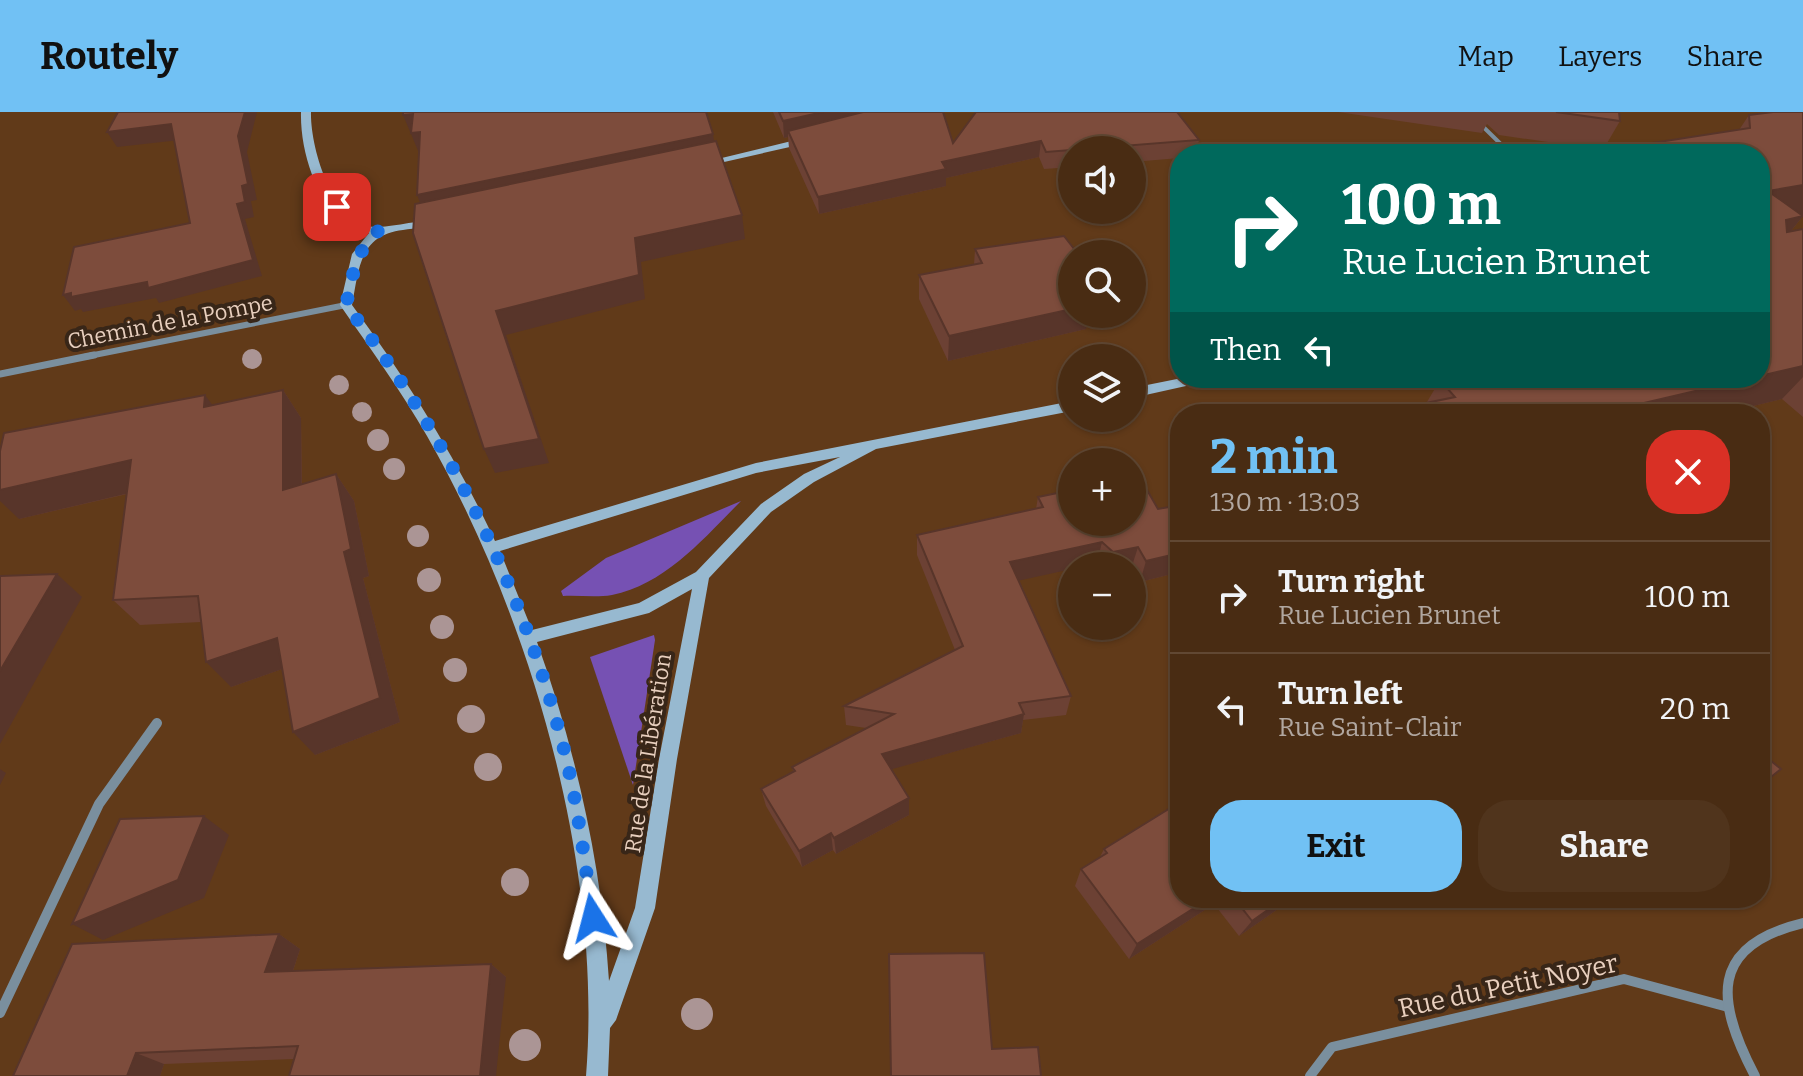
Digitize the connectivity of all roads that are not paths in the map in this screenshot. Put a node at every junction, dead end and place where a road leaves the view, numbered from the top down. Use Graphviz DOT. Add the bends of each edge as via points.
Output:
graph roads {
  1 [pos="306,112"];
  2 [pos="1468,112"];
  3 [pos="825,136"];
  4 [pos="1501,144"];
  5 [pos="688,168"];
  6 [pos="444,220"];
  7 [pos="378,231"];
  8 [pos="346,305"];
  9 [pos="0,374"];
  10 [pos="1170,385"];
  11 [pos="1146,390"];
  12 [pos="1058,409"];
  13 [pos="870,448"];
  14 [pos="492,548"];
  15 [pos="702,576"];
  16 [pos="530,637"];
  17 [pos="157,723"];
  18 [pos="1803,923"];
  19 [pos="1728,1007"];
  20 [pos="0,1013"];
  21 [pos="602,1027"];
  22 [pos="597,1076"];
  23 [pos="1310,1076"];
  24 [pos="1755,1076"];
  1 -- 7 [label="street" via="307,148 337,207 351,224"];
  2 -- 4 [label="lane"];
  3 -- 5 [label="street"];
  6 -- 7 [label="street"];
  7 -- 8 [label="street" via="357,257"];
  8 -- 9 [label="street, Chemin de la Pompe"];
  8 -- 14 [label="street" via="391,363"];
  10 -- 11 [label="street"];
  12 -- 13 [label="street"];
  13 -- 14 [label="street" via="756,468"];
  13 -- 15 [label="street" via="809,478 766,508"];
  14 -- 16 [label="street"];
  15 -- 16 [label="street" via="643,608"];
  15 -- 21 [label="street, Rue de la Libération" via="645,908"];
  16 -- 21 [label="street" via="562,740 580,832 597,947"];
  17 -- 20 [label="street" via="99,804"];
  18 -- 19 [label="street" via="1774,927 1746,943 1730,970"];
  19 -- 23 [label="street, Rue du Petit Noyer" via="1624,979 1332,1047"];
  19 -- 24 [label="street" via="1739,1050"];
  21 -- 22 [label="street"];
}
